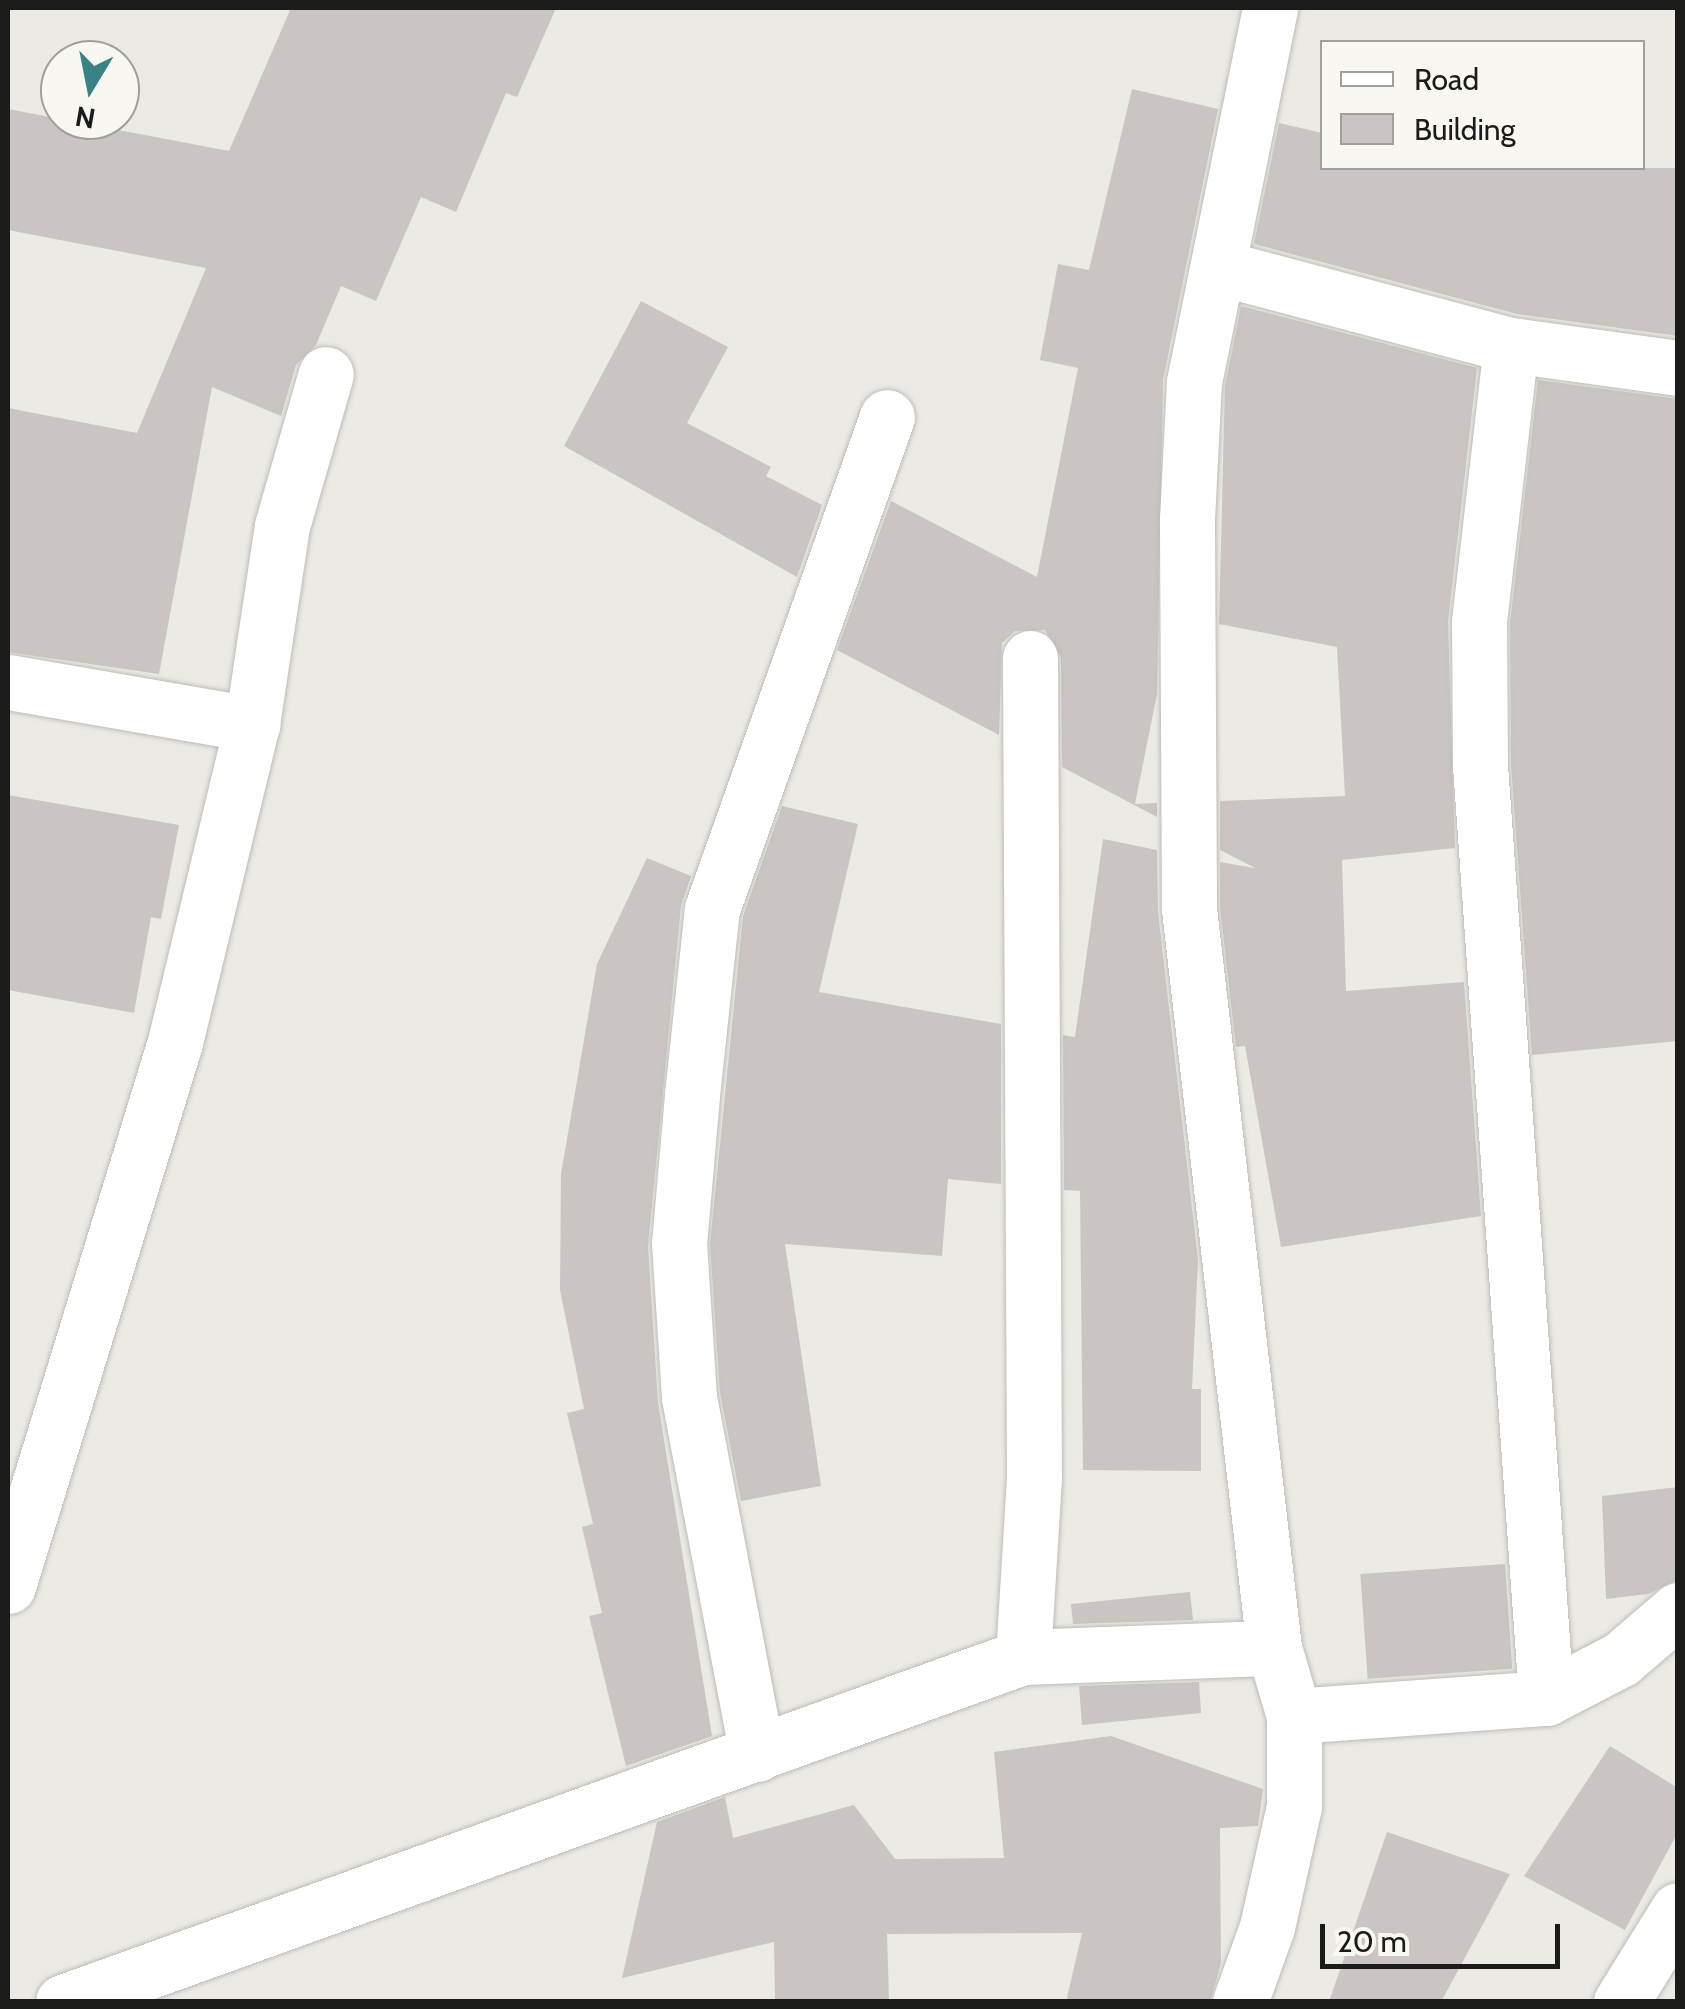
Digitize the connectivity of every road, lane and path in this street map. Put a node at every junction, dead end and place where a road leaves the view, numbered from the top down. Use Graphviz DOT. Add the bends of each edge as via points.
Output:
graph roads {
  1 [pos="1270,8"];
  2 [pos="1220,268"];
  3 [pos="1511,345"];
  4 [pos="1678,368"];
  5 [pos="326,374"];
  6 [pos="887,417"];
  7 [pos="1030,658"];
  8 [pos="8,682"];
  9 [pos="252,724"];
  10 [pos="8,1586"];
  11 [pos="1678,1610"];
  12 [pos="1274,1648"];
  13 [pos="1024,1657"];
  14 [pos="1546,1698"];
  15 [pos="1294,1716"];
  16 [pos="757,1754"];
  17 [pos="1678,1910"];
  18 [pos="62,2002"];
  19 [pos="1240,2002"];
  20 [pos="1621,2002"];
  1 -- 2 [label="street"];
  2 -- 3 [label="street"];
  2 -- 12 [label="street" via="1192,402 1189,910"];
  3 -- 4 [label="street"];
  3 -- 14 [label="street" via="1478,622 1480,764"];
  5 -- 9 [label="street" via="282,526"];
  6 -- 16 [label="street" via="712,909 692,1095 679,1244 688,1396"];
  7 -- 13 [label="street" via="1034,1478"];
  8 -- 9 [label="street"];
  9 -- 10 [label="street" via="175,1042"];
  11 -- 14 [label="street" via="1620,1659"];
  12 -- 13 [label="street"];
  12 -- 15 [label="street"];
  13 -- 16 [label="street"];
  14 -- 15 [label="street"];
  15 -- 19 [label="street" via="1294,1806 1267,1927"];
  16 -- 18 [label="street"];
  17 -- 20 [label="street"];
}
